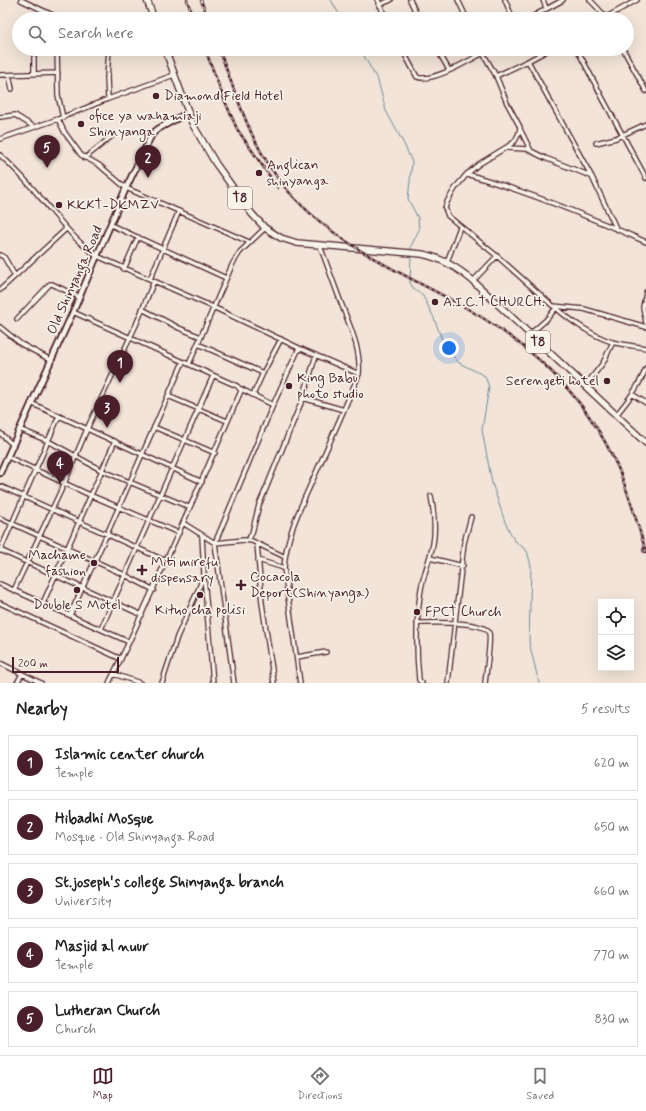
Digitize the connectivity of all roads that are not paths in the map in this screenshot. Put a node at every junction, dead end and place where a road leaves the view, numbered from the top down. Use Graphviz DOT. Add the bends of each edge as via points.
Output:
graph roads {
  1 [pos="21,0"];
  2 [pos="147,0"];
  3 [pos="378,0"];
  4 [pos="391,0"];
  5 [pos="410,0"];
  6 [pos="458,0"];
  7 [pos="505,0"];
  8 [pos="543,0"];
  9 [pos="563,0"];
  10 [pos="590,0"];
  11 [pos="637,0"];
  12 [pos="27,1"];
  13 [pos="379,5"];
  14 [pos="546,8"];
  15 [pos="46,12"];
  16 [pos="151,12"];
  17 [pos="382,12"];
  18 [pos="416,12"];
  19 [pos="464,12"];
  20 [pos="510,12"];
  21 [pos="539,12"];
  22 [pos="601,12"];
  23 [pos="616,12"];
  24 [pos="57,56"];
  25 [pos="109,56"];
  26 [pos="167,56"];
  27 [pos="406,56"];
  28 [pos="441,56"];
  29 [pos="473,56"];
  30 [pos="485,56"];
  31 [pos="537,56"];
  32 [pos="581,56"];
  33 [pos="627,56"];
  34 [pos="34,57"];
  35 [pos="528,61"];
  36 [pos="449,70"];
  37 [pos="58,73"];
  38 [pos="34,74"];
  39 [pos="0,75"];
  40 [pos="9,75"];
  41 [pos="174,75"];
  42 [pos="496,76"];
  43 [pos="12,89"];
  44 [pos="646,91"];
  45 [pos="108,99"];
  46 [pos="187,113"];
  47 [pos="0,116"];
  48 [pos="63,118"];
  49 [pos="58,119"];
  50 [pos="646,124"];
  51 [pos="34,127"];
  52 [pos="520,127"];
  53 [pos="623,135"];
  54 [pos="112,136"];
  55 [pos="0,138"];
  56 [pos="596,143"];
  57 [pos="506,148"];
  58 [pos="532,151"];
  59 [pos="0,155"];
  60 [pos="86,158"];
  61 [pos="467,174"];
  62 [pos="592,177"];
  63 [pos="646,178"];
  64 [pos="126,188"];
  65 [pos="179,211"];
  66 [pos="111,225"];
  67 [pos="460,227"];
  68 [pos="265,228"];
  69 [pos="616,228"];
  70 [pos="66,229"];
  71 [pos="138,237"];
  72 [pos="249,242"];
  73 [pos="646,242"];
  74 [pos="320,246"];
  75 [pos="163,249"];
  76 [pos="0,255"];
  77 [pos="97,256"];
  78 [pos="497,256"];
  79 [pos="447,262"];
  80 [pos="124,268"];
  81 [pos="15,276"];
  82 [pos="226,278"];
  83 [pos="152,280"];
  84 [pos="473,281"];
  85 [pos="0,290"];
  86 [pos="646,292"];
  87 [pos="79,298"];
  88 [pos="214,307"];
  89 [pos="554,307"];
  90 [pos="142,310"];
  91 [pos="73,312"];
  92 [pos="17,319"];
  93 [pos="646,323"];
  94 [pos="0,327"];
  95 [pos="646,327"];
  96 [pos="530,334"];
  97 [pos="202,336"];
  98 [pos="130,339"];
  99 [pos="281,339"];
  100 [pos="613,342"];
  101 [pos="198,344"];
  102 [pos="299,348"];
  103 [pos="646,348"];
  104 [pos="316,355"];
  105 [pos="52,360"];
  106 [pos="183,362"];
  107 [pos="189,364"];
  108 [pos="646,368"];
  109 [pos="263,373"];
  110 [pos="359,374"];
  111 [pos="213,376"];
  112 [pos="585,386"];
  113 [pos="241,389"];
  114 [pos="632,394"];
  115 [pos="253,395"];
  116 [pos="168,396"];
  117 [pos="304,398"];
  118 [pos="31,403"];
  119 [pos="646,403"];
  120 [pos="273,405"];
  121 [pos="198,409"];
  122 [pos="344,410"];
  123 [pos="616,415"];
  124 [pos="59,416"];
  125 [pos="227,421"];
  126 [pos="154,426"];
  127 [pos="87,429"];
  128 [pos="19,430"];
  129 [pos="0,433"];
  130 [pos="184,440"];
  131 [pos="48,441"];
  132 [pos="115,441"];
  133 [pos="646,443"];
  134 [pos="13,445"];
  135 [pos="215,453"];
  136 [pos="142,454"];
  137 [pos="76,455"];
  138 [pos="8,457"];
  139 [pos="173,468"];
  140 [pos="35,470"];
  141 [pos="101,470"];
  142 [pos="0,473"];
  143 [pos="130,482"];
  144 [pos="202,482"];
  145 [pos="64,484"];
  146 [pos="0,486"];
  147 [pos="161,494"];
  148 [pos="90,495"];
  149 [pos="431,496"];
  150 [pos="24,497"];
  151 [pos="189,507"];
  152 [pos="118,508"];
  153 [pos="52,509"];
  154 [pos="0,518"];
  155 [pos="471,518"];
  156 [pos="149,520"];
  157 [pos="80,522"];
  158 [pos="183,523"];
  159 [pos="12,524"];
  160 [pos="179,533"];
  161 [pos="107,534"];
  162 [pos="40,536"];
  163 [pos="202,536"];
  164 [pos="248,540"];
  165 [pos="215,544"];
  166 [pos="257,544"];
  167 [pos="136,548"];
  168 [pos="66,549"];
  169 [pos="0,551"];
  170 [pos="285,557"];
  171 [pos="430,558"];
  172 [pos="258,560"];
  173 [pos="95,561"];
  174 [pos="166,561"];
  175 [pos="27,563"];
  176 [pos="462,566"];
  177 [pos="284,568"];
  178 [pos="204,574"];
  179 [pos="125,575"];
  180 [pos="54,576"];
  181 [pos="0,584"];
  182 [pos="82,588"];
  183 [pos="14,590"];
  184 [pos="154,590"];
  185 [pos="113,601"];
  186 [pos="0,602"];
  187 [pos="43,603"];
  188 [pos="142,614"];
  189 [pos="70,615"];
  190 [pos="417,623"];
  191 [pos="454,624"];
  192 [pos="101,629"];
  193 [pos="129,642"];
  194 [pos="326,652"];
  195 [pos="297,657"];
  196 [pos="122,659"];
  197 [pos="0,663"];
  198 [pos="22,674"];
  199 [pos="114,674"];
  200 [pos="17,683"];
  201 [pos="41,683"];
  202 [pos="109,683"];
  203 [pos="140,683"];
  204 [pos="162,683"];
  205 [pos="213,683"];
  206 [pos="234,683"];
  207 [pos="274,683"];
  208 [pos="300,683"];
  209 [pos="422,683"];
  210 [pos="448,683"];
  211 [pos="485,683"];
  1 -- 12 [label="street"];
  2 -- 16 [label="highway"];
  3 -- 13 [label="street"];
  4 -- 13 [label="street"];
  5 -- 18 [label="street"];
  6 -- 19 [label="street"];
  7 -- 20 [label="street"];
  8 -- 14 [label="street"];
  9 -- 14 [label="street"];
  10 -- 22 [label="street"];
  11 -- 23 [label="street"];
  12 -- 15 [label="street"];
  13 -- 17 [label="street"];
  14 -- 21 [label="street"];
  24 -- 37 [label="street"];
  25 -- 45 [label="street"];
  26 -- 41 [label="highway, T8"];
  27 -- 36 [label="street" via="417,77 422,79"];
  28 -- 36 [label="street"];
  29 -- 36 [label="street"];
  30 -- 42 [label="street"];
  31 -- 35 [label="street"];
  32 -- 53 [label="street"];
  33 -- 44 [label="street"];
  34 -- 38 [label="street"];
  35 -- 42 [label="street"];
  35 -- 62 [label="street"];
  37 -- 38 [label="street"];
  37 -- 48 [label="street" via="58,95"];
  38 -- 40 [label="street"];
  39 -- 40 [label="street"];
  40 -- 43 [label="street"];
  41 -- 45 [label="street"];
  41 -- 46 [label="highway, T8"];
  42 -- 52 [label="street"];
  45 -- 48 [label="street"];
  46 -- 64 [label="main road, Old Shinyanga Road" via="152,134"];
  46 -- 68 [label="highway, T8" via="216,164"];
  47 -- 51 [label="street" via="15,115"];
  48 -- 49 [label="street"];
  49 -- 51 [label="street"];
  49 -- 60 [label="street" via="76,150"];
  50 -- 53 [label="street"];
  51 -- 55 [label="street"];
  52 -- 57 [label="street" via="518,137"];
  52 -- 58 [label="street"];
  53 -- 56 [label="street"];
  53 -- 63 [label="street"];
  54 -- 60 [label="street"];
  57 -- 58 [label="street"];
  57 -- 61 [label="street"];
  58 -- 62 [label="street"];
  59 -- 70 [label="street" via="31,186"];
  60 -- 64 [label="street" via="103,168"];
  61 -- 67 [label="street" via="456,187 445,208 448,216"];
  61 -- 69 [label="street"];
  62 -- 69 [label="street"];
  64 -- 65 [label="street"];
  64 -- 66 [label="main road, Old Shinyanga Road"];
  65 -- 72 [label="street"];
  65 -- 75 [label="street"];
  66 -- 71 [label="street"];
  66 -- 77 [label="main road, Old Shinyanga Road"];
  67 -- 78 [label="street"];
  67 -- 79 [label="street"];
  68 -- 72 [label="street"];
  68 -- 74 [label="highway, T8" via="281,238"];
  69 -- 73 [label="street"];
  70 -- 77 [label="street"];
  70 -- 81 [label="street"];
  71 -- 75 [label="street"];
  71 -- 80 [label="street"];
  72 -- 82 [label="street" via="240,252"];
  74 -- 79 [label="highway, T8" via="422,254"];
  74 -- 110 [label="street" via="360,356"];
  75 -- 82 [label="street"];
  75 -- 83 [label="street"];
  76 -- 81 [label="street" via="4,257"];
  77 -- 80 [label="street"];
  77 -- 87 [label="main road, Old Shinyanga Road"];
  78 -- 84 [label="street"];
  78 -- 89 [label="street"];
  79 -- 84 [label="highway, T8"];
  80 -- 83 [label="street"];
  81 -- 85 [label="street"];
  82 -- 88 [label="street"];
  83 -- 88 [label="street"];
  83 -- 90 [label="street"];
  84 -- 96 [label="highway, T8"];
  86 -- 93 [label="street" via="643,307"];
  87 -- 91 [label="main road, Old Shinyanga Road"];
  87 -- 92 [label="street" via="50,284"];
  88 -- 97 [label="street"];
  88 -- 99 [label="street"];
  89 -- 95 [label="street" via="584,309"];
  89 -- 96 [label="street" via="546,320"];
  89 -- 100 [label="street" via="572,321"];
  90 -- 97 [label="street"];
  90 -- 98 [label="street"];
  91 -- 98 [label="street"];
  91 -- 105 [label="main road, Old Shinyanga Road"];
  94 -- 105 [label="street" via="21,344"];
  96 -- 112 [label="highway, T8"];
  97 -- 101 [label="street"];
  98 -- 106 [label="street"];
  98 -- 127 [label="street"];
  99 -- 102 [label="street"];
  99 -- 109 [label="street"];
  100 -- 103 [label="street"];
  100 -- 112 [label="street" via="604,363"];
  101 -- 107 [label="street"];
  101 -- 109 [label="street"];
  102 -- 104 [label="street"];
  102 -- 120 [label="street"];
  104 -- 110 [label="street"];
  104 -- 117 [label="street"];
  105 -- 118 [label="main road, Old Shinyanga Road"];
  106 -- 107 [label="street"];
  106 -- 116 [label="street"];
  107 -- 111 [label="street"];
  108 -- 114 [label="street"];
  109 -- 115 [label="street"];
  110 -- 122 [label="street"];
  111 -- 113 [label="street"];
  111 -- 121 [label="street"];
  112 -- 123 [label="highway, T8"];
  113 -- 115 [label="street"];
  113 -- 125 [label="street"];
  114 -- 119 [label="street"];
  114 -- 123 [label="street"];
  115 -- 120 [label="street"];
  116 -- 121 [label="street"];
  116 -- 126 [label="street"];
  117 -- 122 [label="street"];
  117 -- 164 [label="street" via="259,505"];
  118 -- 124 [label="street"];
  118 -- 128 [label="main road, Old Shinyanga Road"];
  120 -- 165 [label="street"];
  121 -- 125 [label="street"];
  121 -- 130 [label="street"];
  122 -- 170 [label="street" via="300,508"];
  123 -- 133 [label="highway, T8"];
  124 -- 127 [label="street"];
  124 -- 131 [label="street"];
  125 -- 135 [label="street"];
  126 -- 130 [label="street"];
  126 -- 136 [label="street"];
  127 -- 132 [label="street"];
  127 -- 137 [label="street"];
  128 -- 131 [label="street"];
  128 -- 134 [label="main road, Old Shinyanga Road"];
  129 -- 134 [label="street"];
  130 -- 135 [label="street"];
  130 -- 139 [label="street"];
  131 -- 137 [label="street"];
  131 -- 140 [label="street"];
  132 -- 136 [label="street"];
  132 -- 141 [label="street"];
  134 -- 138 [label="main road, Old Shinyanga Road"];
  135 -- 144 [label="street"];
  136 -- 139 [label="street"];
  136 -- 143 [label="street"];
  137 -- 141 [label="street"];
  137 -- 145 [label="street"];
  138 -- 140 [label="street"];
  138 -- 142 [label="main road, Old Shinyanga Road"];
  139 -- 144 [label="street"];
  139 -- 147 [label="street"];
  140 -- 145 [label="street"];
  140 -- 150 [label="street"];
  141 -- 143 [label="street"];
  141 -- 148 [label="street"];
  143 -- 147 [label="street"];
  143 -- 152 [label="street"];
  144 -- 151 [label="street"];
  145 -- 148 [label="street"];
  145 -- 153 [label="street"];
  146 -- 150 [label="street"];
  147 -- 151 [label="street"];
  147 -- 156 [label="street"];
  148 -- 152 [label="street"];
  148 -- 157 [label="street"];
  149 -- 171 [label="street" via="434,535"];
  150 -- 153 [label="street"];
  150 -- 159 [label="street"];
  151 -- 158 [label="street"];
  152 -- 156 [label="street"];
  152 -- 161 [label="street"];
  153 -- 157 [label="street"];
  153 -- 162 [label="street"];
  154 -- 159 [label="street"];
  155 -- 176 [label="street" via="464,543"];
  156 -- 160 [label="street"];
  156 -- 167 [label="street"];
  157 -- 161 [label="street"];
  157 -- 168 [label="street"];
  158 -- 160 [label="street"];
  158 -- 163 [label="street"];
  159 -- 162 [label="street"];
  159 -- 169 [label="street"];
  160 -- 174 [label="street"];
  161 -- 167 [label="street"];
  161 -- 173 [label="street"];
  162 -- 168 [label="street"];
  162 -- 175 [label="street"];
  163 -- 165 [label="street"];
  163 -- 178 [label="street"];
  164 -- 165 [label="street"];
  164 -- 166 [label="street"];
  165 -- 206 [label="street"];
  166 -- 170 [label="street"];
  166 -- 172 [label="street"];
  167 -- 174 [label="street"];
  167 -- 179 [label="street"];
  168 -- 173 [label="street"];
  168 -- 180 [label="street"];
  169 -- 175 [label="street"];
  170 -- 177 [label="street"];
  171 -- 176 [label="street"];
  171 -- 190 [label="street" via="421,588"];
  172 -- 177 [label="street"];
  172 -- 207 [label="street"];
  173 -- 179 [label="street"];
  173 -- 182 [label="street"];
  174 -- 184 [label="street"];
  175 -- 180 [label="street"];
  175 -- 183 [label="street"];
  176 -- 191 [label="street"];
  177 -- 195 [label="street"];
  178 -- 204 [label="street"];
  178 -- 205 [label="street"];
  179 -- 184 [label="street"];
  179 -- 185 [label="street"];
  180 -- 182 [label="street"];
  180 -- 187 [label="street"];
  181 -- 183 [label="street"];
  182 -- 185 [label="street"];
  182 -- 189 [label="street"];
  183 -- 187 [label="street"];
  184 -- 188 [label="street"];
  185 -- 188 [label="street"];
  185 -- 192 [label="street"];
  186 -- 196 [label="street"];
  187 -- 189 [label="street"];
  188 -- 193 [label="street"];
  189 -- 192 [label="street"];
  190 -- 191 [label="street"];
  190 -- 209 [label="street" via="418,671"];
  191 -- 210 [label="street"];
  191 -- 211 [label="street" via="478,626 488,632"];
  192 -- 193 [label="street"];
  193 -- 196 [label="street"];
  194 -- 195 [label="street"];
  195 -- 208 [label="street"];
  196 -- 199 [label="street"];
  197 -- 198 [label="street"];
  198 -- 200 [label="street"];
  198 -- 201 [label="street"];
  199 -- 202 [label="street"];
  199 -- 203 [label="street"];
}
